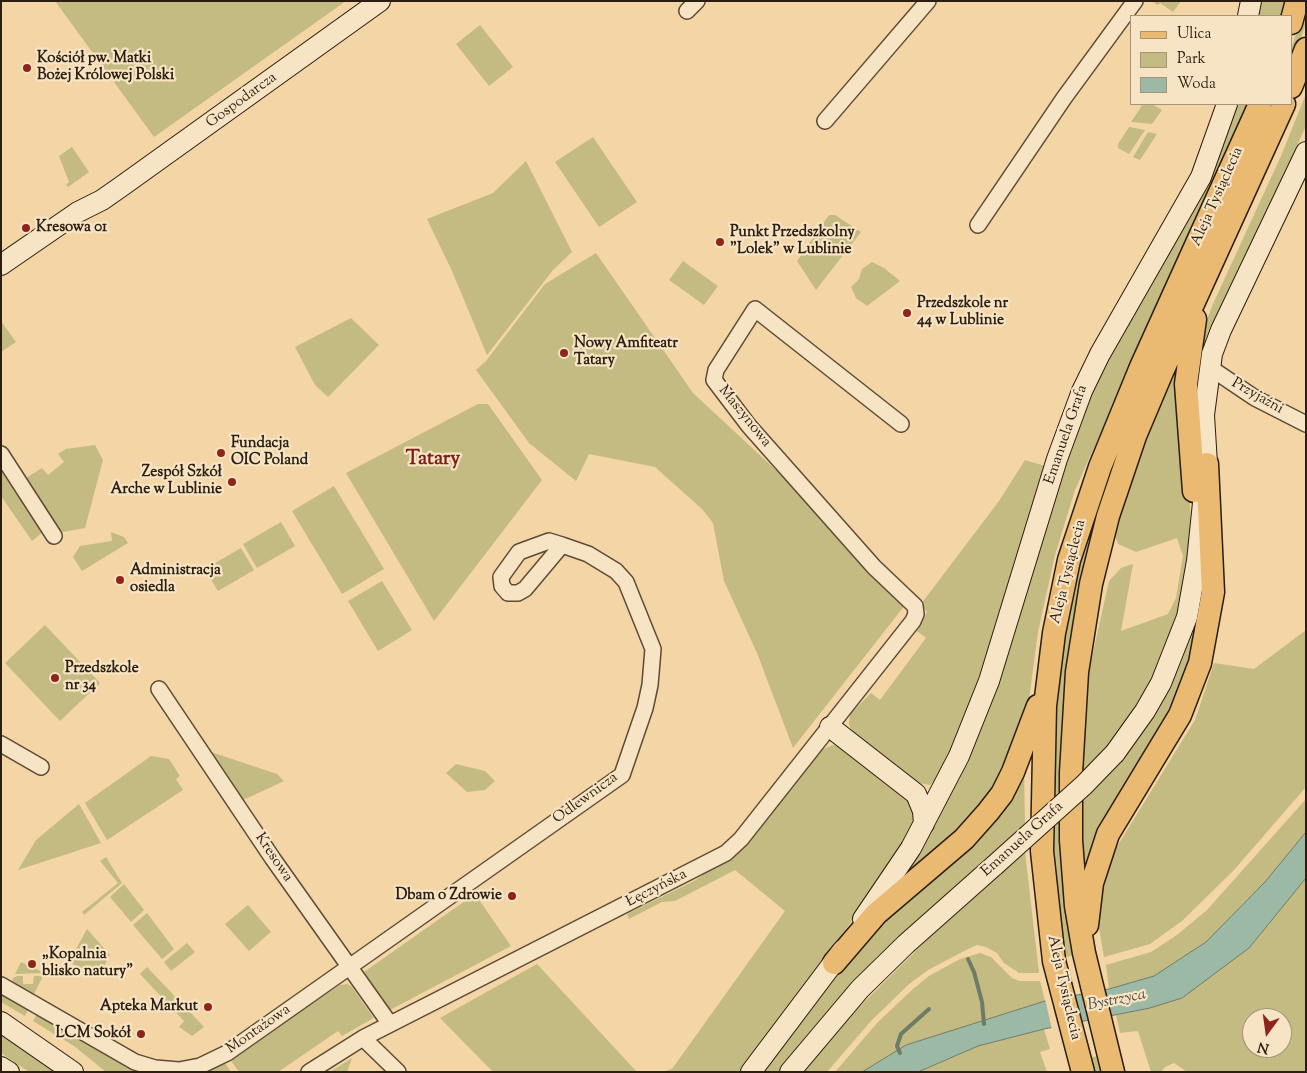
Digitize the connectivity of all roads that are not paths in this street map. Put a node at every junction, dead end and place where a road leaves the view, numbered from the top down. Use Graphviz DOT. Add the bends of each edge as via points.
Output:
graph roads {
  1 [pos="380,1"];
  2 [pos="928,1"];
  3 [pos="1135,1"];
  4 [pos="1246,1"];
  5 [pos="1252,1"];
  6 [pos="1297,1"];
  7 [pos="1248,15"];
  8 [pos="1248,15"];
  9 [pos="1292,19"];
  10 [pos="1306,49"];
  11 [pos="1292,84"];
  12 [pos="1227,105"];
  13 [pos="1260,105"];
  14 [pos="1284,105"];
  15 [pos="825,121"];
  16 [pos="1306,152"];
  17 [pos="102,200"];
  18 [pos="978,225"];
  19 [pos="1,265"];
  20 [pos="1,280"];
  21 [pos="1200,288"];
  22 [pos="1209,367"];
  23 [pos="901,424"];
  24 [pos="1306,424"];
  25 [pos="1,454"];
  26 [pos="1207,464"];
  27 [pos="54,536"];
  28 [pos="1198,539"];
  29 [pos="562,545"];
  30 [pos="915,606"];
  31 [pos="1047,679"];
  32 [pos="159,689"];
  33 [pos="830,727"];
  34 [pos="1,744"];
  35 [pos="41,767"];
  36 [pos="946,784"];
  37 [pos="916,794"];
  38 [pos="924,824"];
  39 [pos="1084,953"];
  40 [pos="834,963"];
  41 [pos="349,967"];
  42 [pos="1,985"];
  43 [pos="1,1022"];
  44 [pos="390,1024"];
  45 [pos="363,1038"];
  46 [pos="1111,1062"];
  47 [pos="1081,1063"];
  48 [pos="1,1067"];
  49 [pos="9,1072"];
  50 [pos="73,1072"];
  51 [pos="309,1072"];
  52 [pos="398,1072"];
  53 [pos="751,1072"];
  54 [pos="790,1072"];
  1 -- 17 [label="street, Gospodarcza"];
  2 -- 15 [label="street"];
  3 -- 18 [label="street"];
  4 -- 7 [label="street"];
  5 -- 8 [label="street"];
  6 -- 9 [label="main road"];
  10 -- 11 [label="main road"];
  12 -- 36 [label="street, Emanuela Grafa" via="1202,177 1082,391 1057,459 989,680"];
  13 -- 31 [label="main road, Aleja Tysiąclecia" via="1141,367 1100,467 1062,588"];
  14 -- 21 [label="main road, Aleja Tysiąclecia"];
  16 -- 22 [label="street, Emanuela Grafa" via="1222,330"];
  17 -- 19 [label="street, Gospodarcza" via="78,212"];
  17 -- 20 [label="street, Gospodarcza" via="83,220"];
  21 -- 28 [label="main road" via="1186,384"];
  21 -- 39 [label="main road, Aleja Tysiąclecia" via="1135,436 1108,516 1091,584 1078,672 1070,813 1073,873"];
  22 -- 24 [label="street, Przyjaźni" via="1254,398"];
  22 -- 26 [label="street, Emanuela Grafa" via="1204,416"];
  23 -- 30 [label="street, Maszynowa" via="755,309 716,370 714,380 749,426 874,567"];
  25 -- 27 [label="street"];
  26 -- 28 [label="street, Emanuela Grafa"];
  26 -- 39 [label="main road" via="1213,592 1200,663 1180,714 1108,834 1092,883"];
  28 -- 54 [label="street, Emanuela Grafa, bridge" via="1192,593 1176,649 1145,711 1115,753 860,989"];
  29 -- 41 [label="street, Odlewnicza" via="588,554 616,571 626,582 653,649 645,708 622,775"];
  30 -- 33 [label="street, Łęczyńska" via="916,614 909,628"];
  31 -- 40 [label="main road" via="1021,753 1002,794 964,839 876,914"];
  31 -- 47 [label="main road, Aleja Tysiąclecia" via="1042,851 1054,960"];
  32 -- 41 [label="street, Kresowa"];
  33 -- 37 [label="street"];
  33 -- 44 [label="street, Łęczyńska" via="741,840 726,853"];
  34 -- 35 [label="street"];
  36 -- 37 [label="street"];
  36 -- 38 [label="street, Emanuela Grafa"];
  37 -- 38 [label="street" via="924,811"];
  38 -- 40 [label="street, Emanuela Grafa"];
  39 -- 46 [label="main road, Aleja Tysiąclecia"];
  40 -- 53 [label="street"];
  41 -- 42 [label="street, Montażowa" via="227,1053 200,1066 179,1070 135,1062"];
  41 -- 44 [label="street, Kresowa"];
  43 -- 50 [label="street"];
  44 -- 45 [label="street, Łęczyńska"];
  45 -- 51 [label="street, Łęczyńska"];
  45 -- 52 [label="street"];
  48 -- 49 [label="street"];
}
